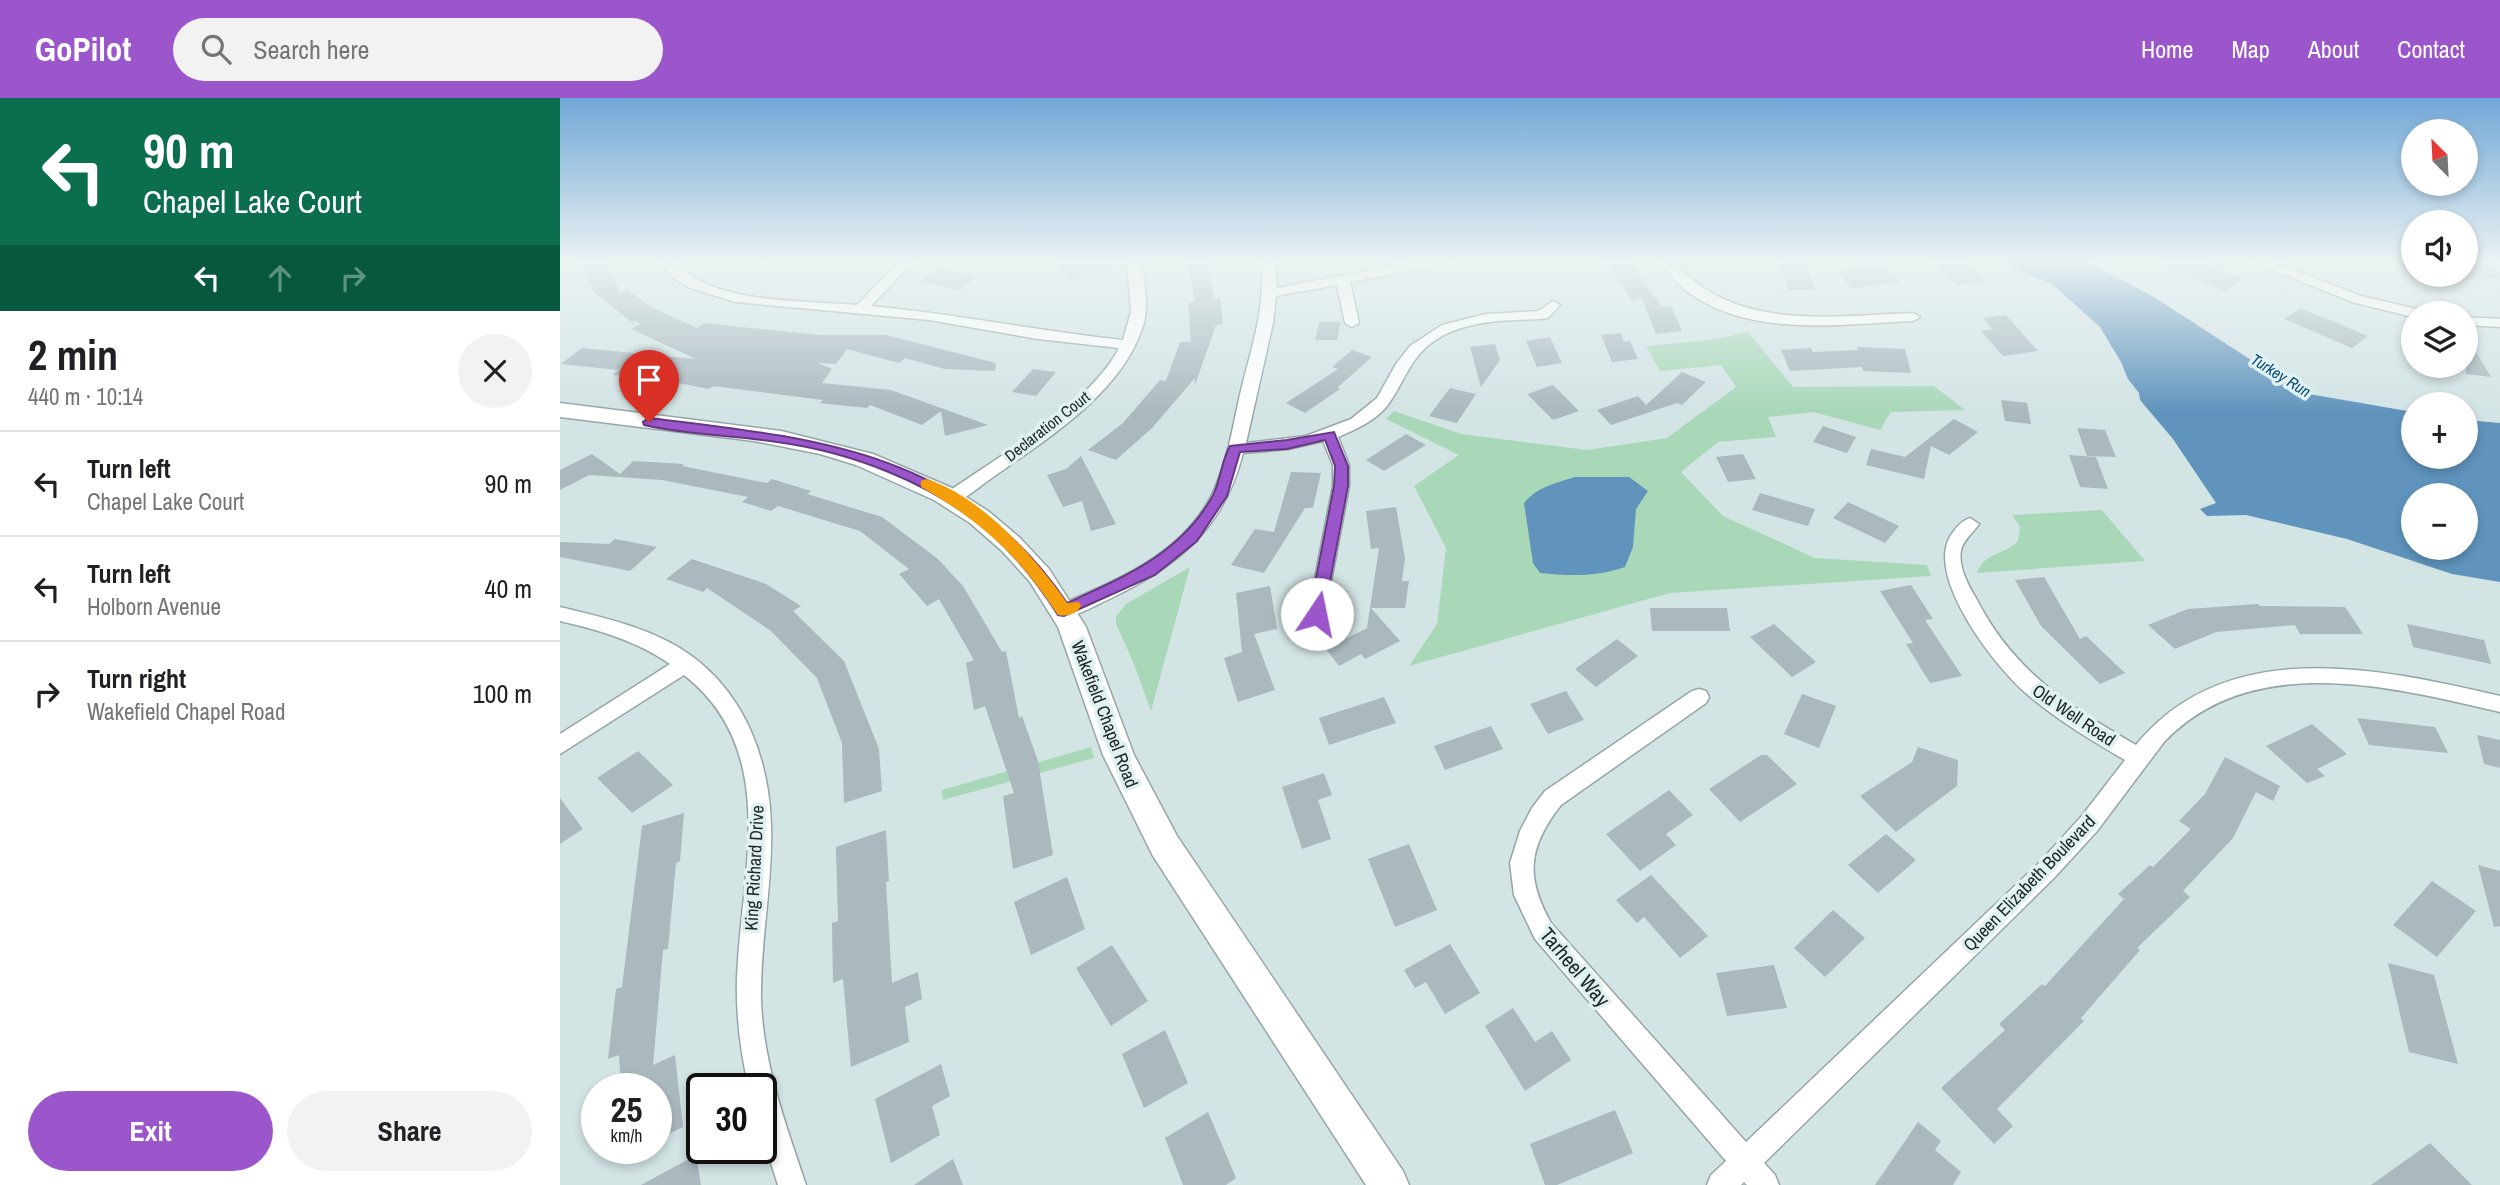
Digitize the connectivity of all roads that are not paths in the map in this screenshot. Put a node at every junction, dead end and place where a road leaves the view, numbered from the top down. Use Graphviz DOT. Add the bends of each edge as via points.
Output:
graph roads {
  1 [pos="878,311"];
  2 [pos="1139,311"];
  3 [pos="1267,311"];
  4 [pos="1349,311"];
  5 [pos="1547,311"];
  6 [pos="1740,311"];
  7 [pos="1913,317"];
  8 [pos="2478,322"];
  9 [pos="1352,323"];
  10 [pos="2500,323"];
  11 [pos="1129,345"];
  12 [pos="560,410"];
  13 [pos="1329,435"];
  14 [pos="1234,449"];
  15 [pos="951,498"];
  16 [pos="1970,524"];
  17 [pos="1064,611"];
  18 [pos="560,614"];
  19 [pos="1317,614"];
  20 [pos="687,663"];
  21 [pos="1699,696"];
  22 [pos="2500,704"];
  23 [pos="560,745"];
  24 [pos="2138,757"];
  25 [pos="1745,1162"];
  26 [pos="792,1185"];
  27 [pos="1389,1185"];
  28 [pos="1721,1185"];
  29 [pos="1765,1185"];
  1 -- 11 [label="street"];
  2 -- 11 [label="street, Declaration Court"];
  3 -- 14 [label="street"];
  4 -- 9 [label="street"];
  5 -- 13 [label="street" via="1543,315 1475,320 1439,333 1412,352 1378,407"];
  6 -- 7 [label="street" via="1788,318"];
  8 -- 10 [label="street"];
  11 -- 15 [label="street, Declaration Court" via="1113,370 1073,409"];
  12 -- 15 [label="main road, Wakefield Chapel Road" via="821,446 898,471"];
  13 -- 14 [label="street" via="1287,445"];
  13 -- 19 [label="street" via="1342,466 1341,486"];
  14 -- 17 [label="street" via="1220,496 1192,538 1149,571"];
  15 -- 17 [label="main road, Wakefield Chapel Road" via="1015,547"];
  16 -- 24 [label="street, Old Well Road" via="1959,534 1951,555 1959,583 1985,634 2033,689"];
  17 -- 27 [label="main road, Wakefield Chapel Road" via="1134,792 1164,846"];
  18 -- 20 [label="street, King Richard Drive" via="621,629"];
  20 -- 23 [label="street"];
  20 -- 26 [label="street, King Richard Drive" via="731,710 748,745 756,779 760,824 749,1003 754,1056"];
  21 -- 25 [label="street, Tarheel Way" via="1553,798 1526,837 1522,887 1543,931"];
  22 -- 24 [label="street, Queen Elizabeth Boulevard" via="2374,678 2307,676 2256,682 2195,705 2169,723"];
  24 -- 25 [label="street, Queen Elizabeth Boulevard" via="2090,823 2046,871"];
  25 -- 28 [label="street, Queen Elizabeth Boulevard"];
  25 -- 29 [label="street, Tarheel Way"];
}
